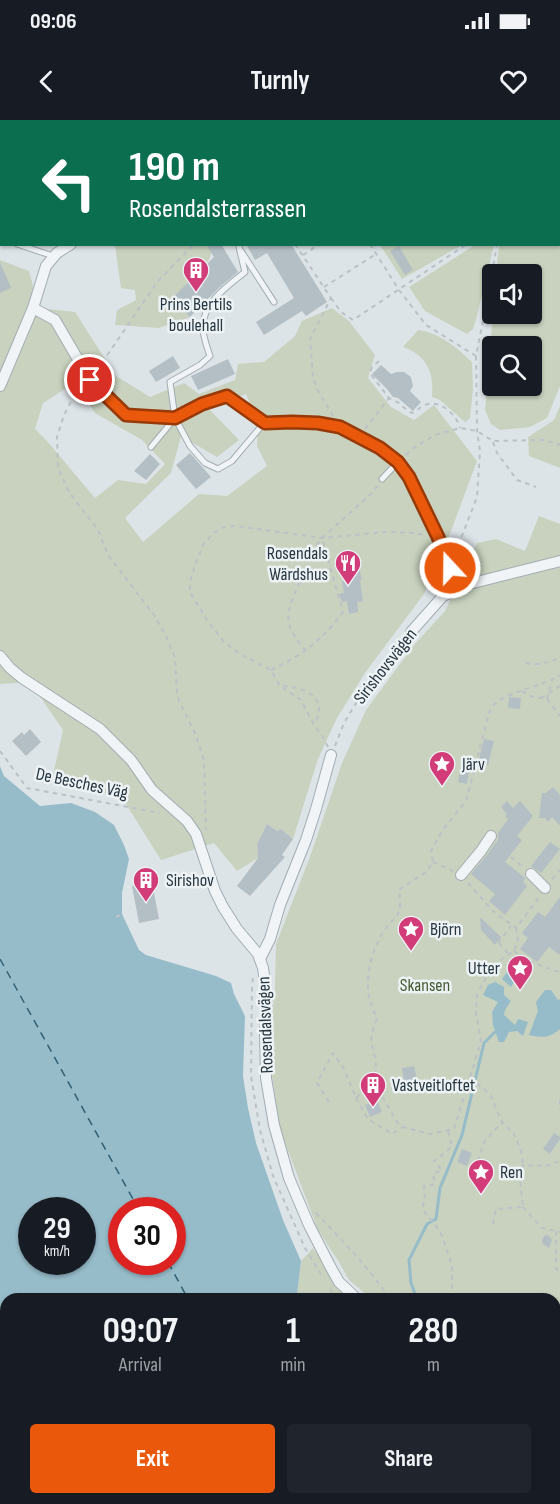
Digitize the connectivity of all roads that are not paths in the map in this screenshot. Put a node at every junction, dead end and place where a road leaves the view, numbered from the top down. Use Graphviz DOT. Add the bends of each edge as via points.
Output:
graph roads {
  1 [pos="23,246"];
  2 [pos="68,246"];
  3 [pos="239,246"];
  4 [pos="53,256"];
  5 [pos="274,302"];
  6 [pos="33,308"];
  7 [pos="0,386"];
  8 [pos="175,418"];
  9 [pos="265,423"];
  10 [pos="151,447"];
  11 [pos="398,462"];
  12 [pos="382,479"];
  13 [pos="560,561"];
  14 [pos="443,596"];
  15 [pos="411,633"];
  16 [pos="0,656"];
  17 [pos="331,755"];
  18 [pos="491,836"];
  19 [pos="531,874"];
  20 [pos="461,875"];
  21 [pos="545,888"];
  22 [pos="260,959"];
  23 [pos="351,1293"];
  1 -- 4 [label="lane"];
  2 -- 4 [label="street"];
  3 -- 5 [label="lane"];
  3 -- 8 [label="lane" via="245,272 220,292 205,314 202,329 210,356 170,382"];
  4 -- 6 [label="street"];
  6 -- 7 [label="street"];
  6 -- 8 [label="street" via="55,320 90,380 126,415"];
  8 -- 9 [label="street" via="227,396"];
  8 -- 9 [label="lane" via="190,446 205,463 218,469 232,461"];
  8 -- 10 [label="lane"];
  9 -- 11 [label="street" via="340,427"];
  11 -- 12 [label="lane"];
  11 -- 14 [label="street" via="409,477 450,568"];
  13 -- 14 [label="street, Sirishovsvägen" via="470,584"];
  14 -- 15 [label="street, Sirishovsvägen"];
  16 -- 22 [label="street, Rosendalsvägen" via="22,678 100,729 131,760 152,790 189,823 223,907"];
  17 -- 22 [label="street" via="306,840"];
  18 -- 20 [label="street"];
  19 -- 21 [label="street"];
  22 -- 23 [label="street, Rosendalsvägen" via="267,987 266,1078 282,1155 309,1225 339,1282"];
}
